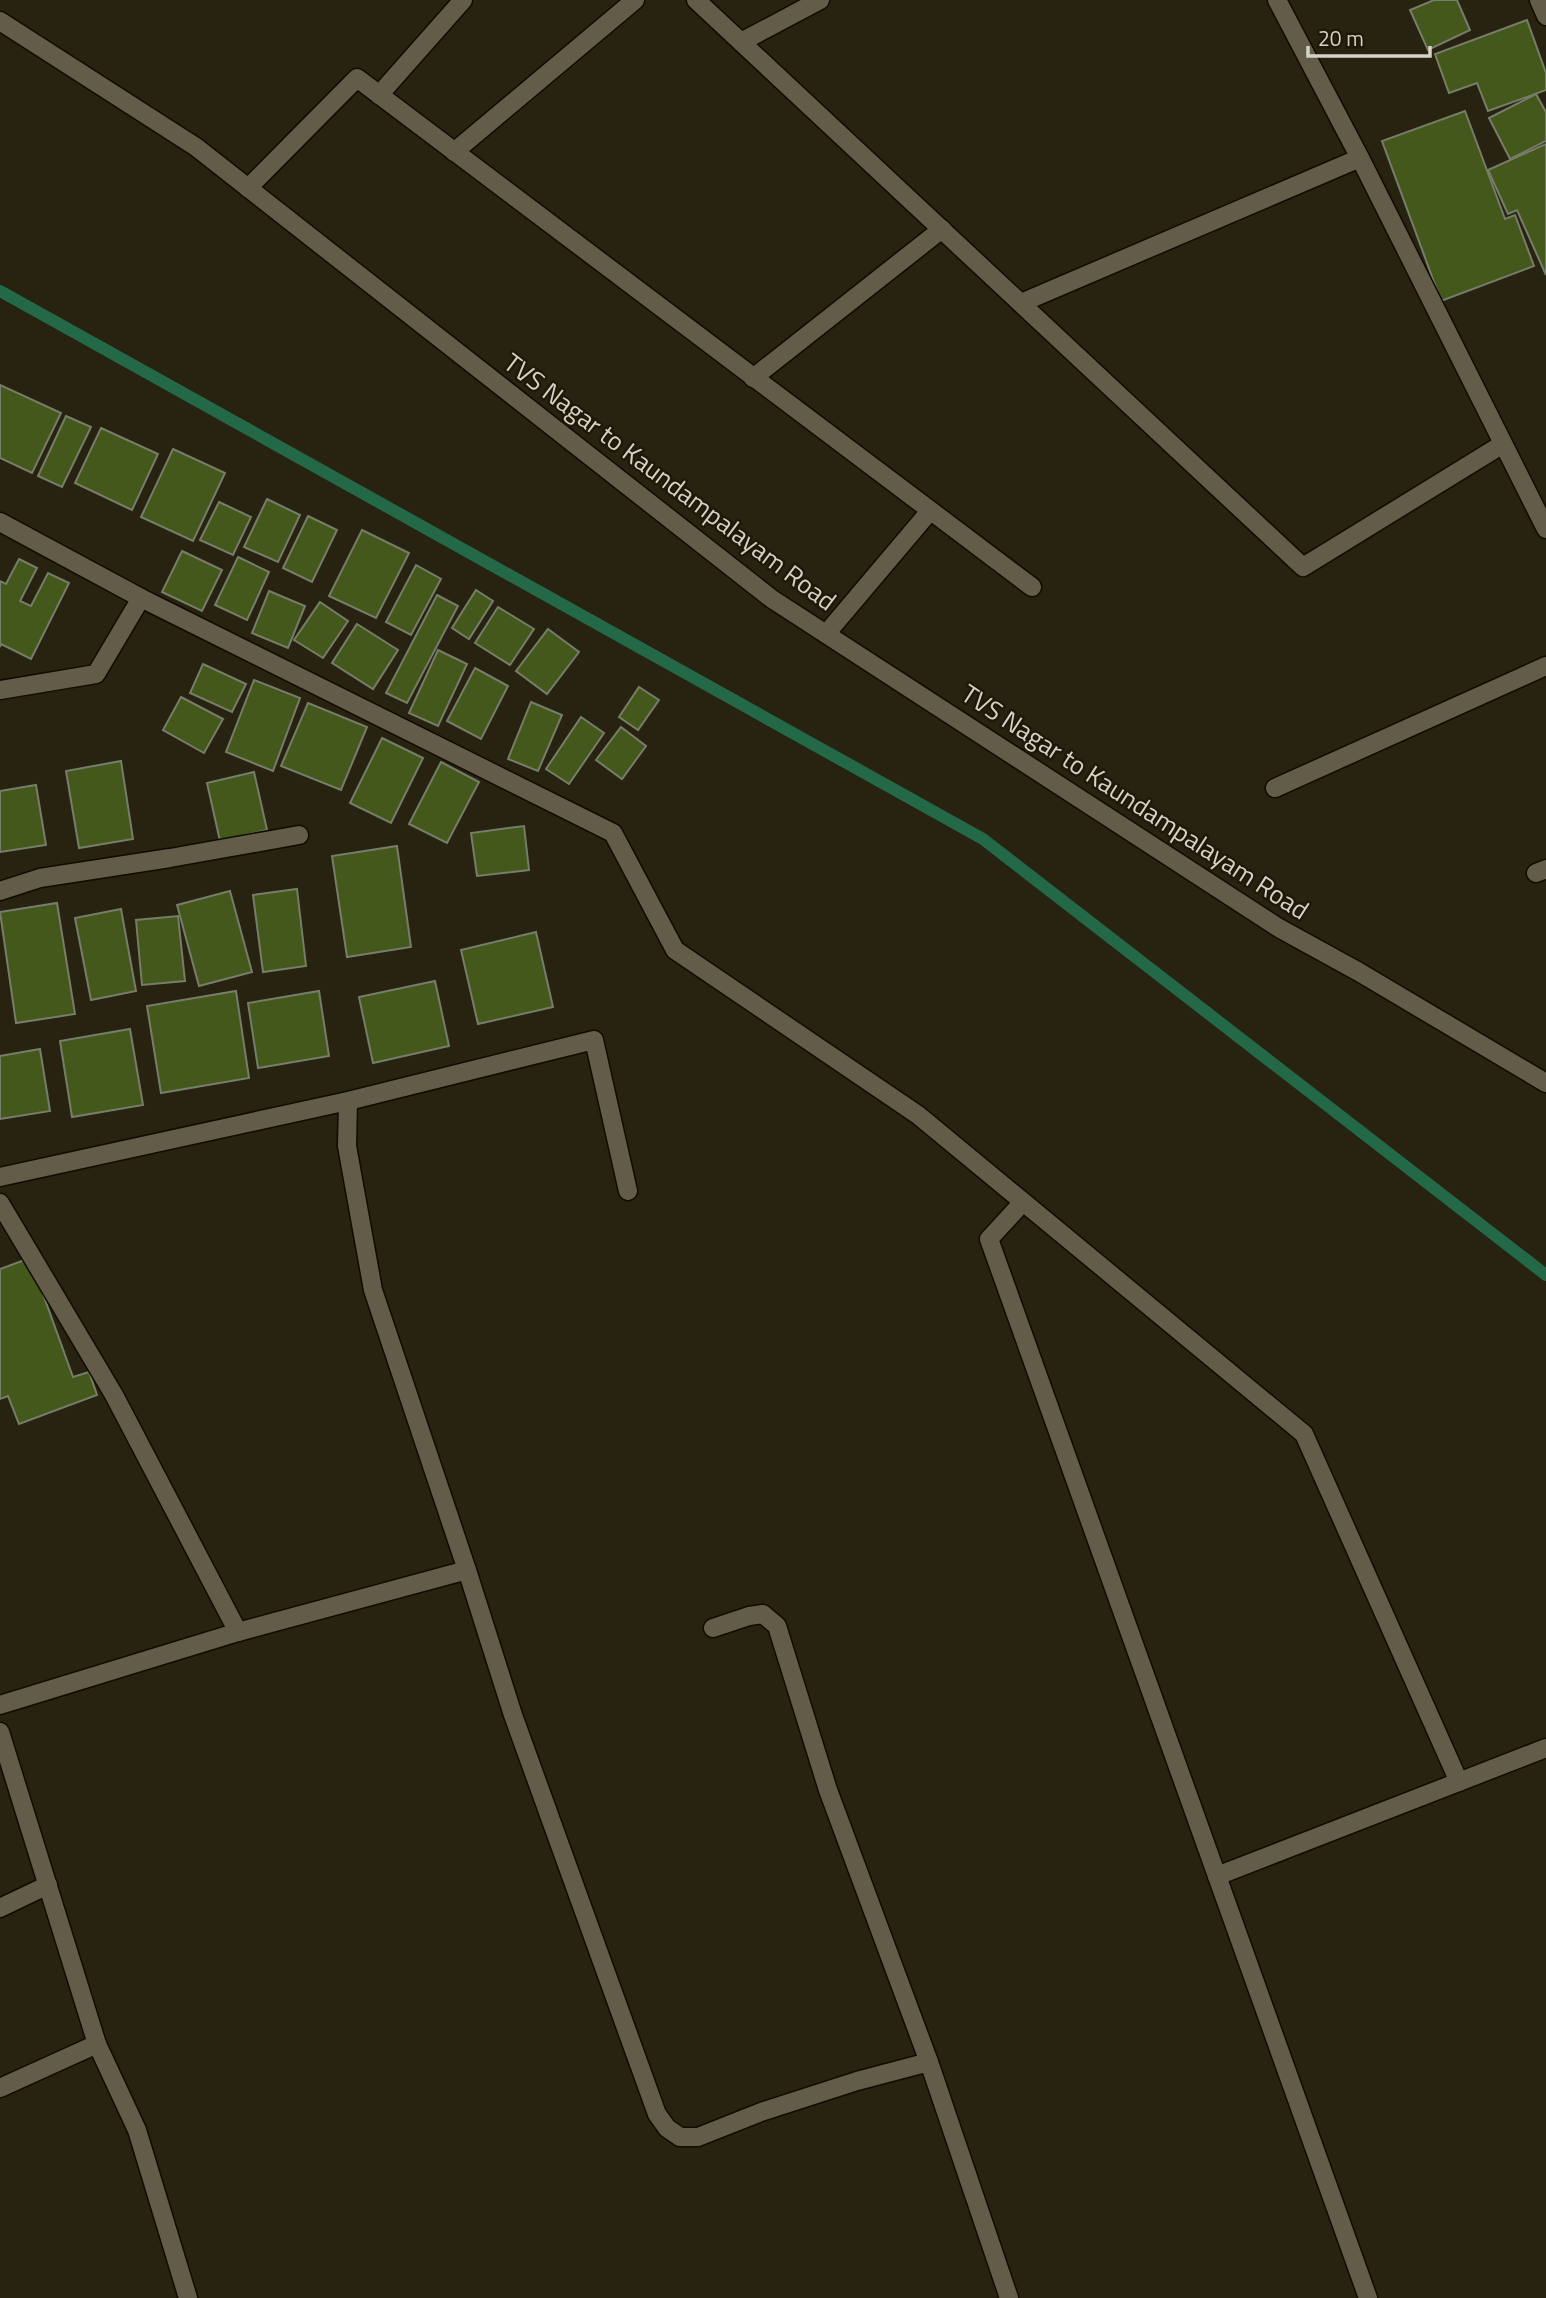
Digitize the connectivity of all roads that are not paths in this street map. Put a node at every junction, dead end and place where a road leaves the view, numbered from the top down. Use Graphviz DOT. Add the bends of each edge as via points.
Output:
graph roads {
  1 [pos="463,0"];
  2 [pos="635,0"];
  3 [pos="696,0"];
  4 [pos="820,0"];
  5 [pos="1277,0"];
  6 [pos="1539,0"];
  7 [pos="1546,16"];
  8 [pos="0,21"];
  9 [pos="741,42"];
  10 [pos="379,95"];
  11 [pos="454,152"];
  12 [pos="1360,158"];
  13 [pos="248,188"];
  14 [pos="942,229"];
  15 [pos="1021,303"];
  16 [pos="753,378"];
  17 [pos="1503,444"];
  18 [pos="930,511"];
  19 [pos="0,522"];
  20 [pos="1546,529"];
  21 [pos="1032,587"];
  22 [pos="141,597"];
  23 [pos="825,634"];
  24 [pos="1546,666"];
  25 [pos="0,690"];
  26 [pos="1275,788"];
  27 [pos="299,835"];
  28 [pos="0,891"];
  29 [pos="1546,1083"];
  30 [pos="348,1101"];
  31 [pos="0,1177"];
  32 [pos="628,1191"];
  33 [pos="1023,1202"];
  34 [pos="0,1203"];
  35 [pos="467,1570"];
  36 [pos="713,1628"];
  37 [pos="238,1632"];
  38 [pos="0,1705"];
  39 [pos="0,1732"];
  40 [pos="1546,1748"];
  41 [pos="1459,1782"];
  42 [pos="1217,1876"];
  43 [pos="48,1885"];
  44 [pos="0,1908"];
  45 [pos="97,2044"];
  46 [pos="929,2062"];
  47 [pos="0,2088"];
  48 [pos="188,2298"];
  49 [pos="1009,2298"];
  50 [pos="1368,2298"];
  1 -- 10 [label="street"];
  2 -- 11 [label="street"];
  3 -- 9 [label="street"];
  4 -- 9 [label="street"];
  5 -- 12 [label="street"];
  6 -- 7 [label="street"];
  8 -- 13 [label="street, TVS Nagar to Kaundampalayam Road" via="196,147"];
  9 -- 14 [label="street"];
  10 -- 11 [label="street"];
  10 -- 13 [label="street" via="357,78"];
  11 -- 16 [label="street"];
  12 -- 15 [label="street"];
  12 -- 17 [label="street"];
  13 -- 23 [label="street, TVS Nagar to Kaundampalayam Road" via="772,599"];
  14 -- 15 [label="street"];
  14 -- 16 [label="street"];
  15 -- 17 [label="street" via="1303,567"];
  16 -- 18 [label="street"];
  17 -- 20 [label="street"];
  18 -- 21 [label="street"];
  18 -- 23 [label="street"];
  19 -- 22 [label="street"];
  22 -- 25 [label="street" via="96,674"];
  22 -- 33 [label="street" via="613,833 675,950 918,1115"];
  23 -- 29 [label="street, TVS Nagar to Kaundampalayam Road" via="1279,928"];
  24 -- 26 [label="street"];
  27 -- 28 [label="street" via="40,878"];
  30 -- 31 [label="street"];
  30 -- 32 [label="street" via="594,1040"];
  30 -- 35 [label="street" via="347,1146 373,1290"];
  33 -- 41 [label="street" via="1304,1434"];
  33 -- 42 [label="street" via="989,1239"];
  34 -- 37 [label="street" via="114,1395"];
  35 -- 37 [label="street"];
  35 -- 46 [label="street" via="513,1716 657,2114 667,2128 680,2137 698,2137 810,2096"];
  36 -- 46 [label="street" via="763,1614 776,1626 828,1790"];
  37 -- 38 [label="street"];
  39 -- 43 [label="street"];
  40 -- 41 [label="street"];
  41 -- 42 [label="street"];
  42 -- 50 [label="street"];
  43 -- 44 [label="street"];
  43 -- 45 [label="street"];
  45 -- 47 [label="street"];
  45 -- 48 [label="street" via="137,2130"];
  46 -- 49 [label="street"];
}
